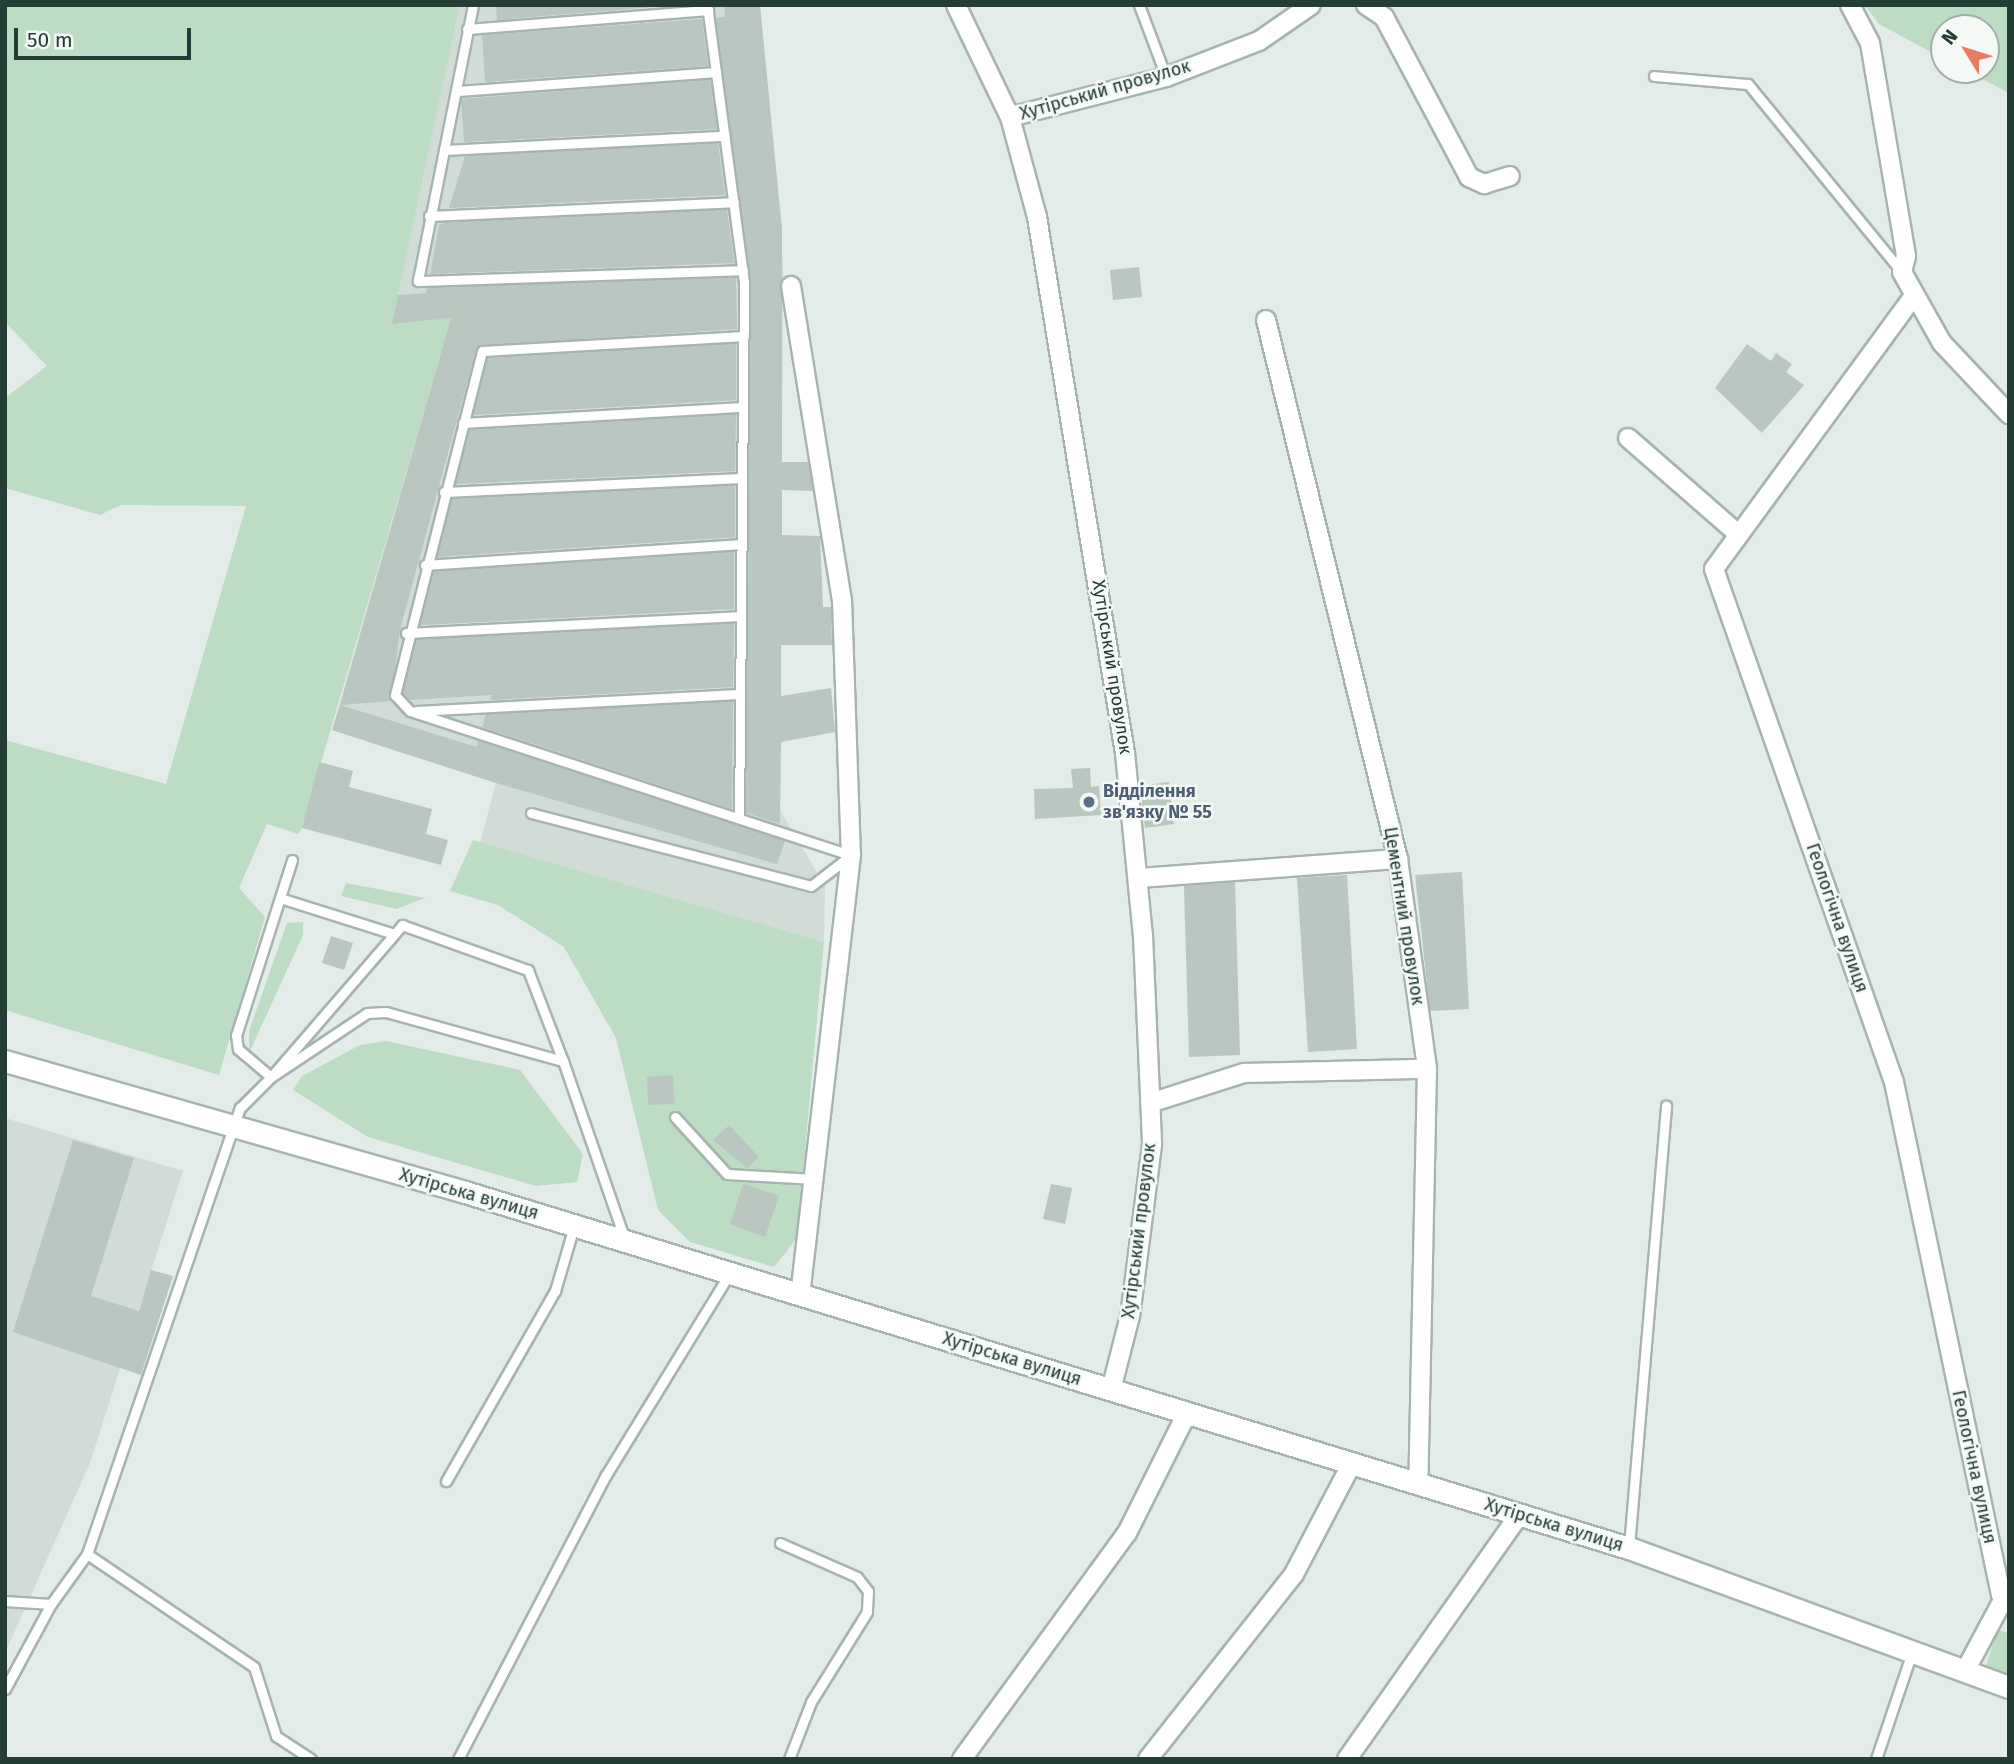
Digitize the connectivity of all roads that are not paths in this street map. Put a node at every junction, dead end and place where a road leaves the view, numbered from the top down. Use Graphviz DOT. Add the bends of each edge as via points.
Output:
graph roads {
  1 [pos="472,5"];
  2 [pos="956,5"];
  3 [pos="1139,5"];
  4 [pos="1311,5"];
  5 [pos="1366,5"];
  6 [pos="1850,5"];
  7 [pos="708,7"];
  8 [pos="467,29"];
  9 [pos="716,72"];
  10 [pos="1654,76"];
  11 [pos="1166,77"];
  12 [pos="458,91"];
  13 [pos="1010,117"];
  14 [pos="725,136"];
  15 [pos="444,150"];
  16 [pos="1510,176"];
  17 [pos="734,202"];
  18 [pos="429,216"];
  19 [pos="743,270"];
  20 [pos="1902,272"];
  21 [pos="791,286"];
  22 [pos="1913,298"];
  23 [pos="1266,320"];
  24 [pos="744,336"];
  25 [pos="743,407"];
  26 [pos="2009,414"];
  27 [pos="463,423"];
  28 [pos="1628,438"];
  29 [pos="742,478"];
  30 [pos="444,492"];
  31 [pos="1739,536"];
  32 [pos="741,544"];
  33 [pos="425,565"];
  34 [pos="740,616"];
  35 [pos="406,633"];
  36 [pos="739,694"];
  37 [pos="410,711"];
  38 [pos="531,813"];
  39 [pos="739,818"];
  40 [pos="851,855"];
  41 [pos="1398,859"];
  42 [pos="292,860"];
  43 [pos="1138,878"];
  44 [pos="280,898"];
  45 [pos="391,933"];
  46 [pos="5,1061"];
  47 [pos="563,1061"];
  48 [pos="1427,1069"];
  49 [pos="271,1077"];
  50 [pos="1150,1102"];
  51 [pos="1666,1106"];
  52 [pos="675,1117"];
  53 [pos="231,1125"];
  54 [pos="817,1179"];
  55 [pos="574,1226"];
  56 [pos="625,1241"];
  57 [pos="730,1273"];
  58 [pos="800,1294"];
  59 [pos="1111,1390"];
  60 [pos="1186,1413"];
  61 [pos="1352,1463"];
  62 [pos="446,1481"];
  63 [pos="1418,1483"];
  64 [pos="1520,1514"];
  65 [pos="780,1544"];
  66 [pos="1629,1548"];
  67 [pos="86,1554"];
  68 [pos="2006,1594"];
  69 [pos="5,1601"];
  70 [pos="51,1604"];
  71 [pos="1912,1652"];
  72 [pos="1965,1671"];
  73 [pos="2009,1687"];
  74 [pos="5,1689"];
  75 [pos="311,1759"];
  76 [pos="458,1759"];
  77 [pos="789,1759"];
  78 [pos="962,1759"];
  79 [pos="1147,1759"];
  80 [pos="1347,1759"];
  81 [pos="1876,1759"];
  1 -- 8 [label="lane"];
  2 -- 13 [label="street, Хутірський провулок"];
  3 -- 11 [label="lane"];
  4 -- 11 [label="street, Хутірський провулок" via="1259,41"];
  5 -- 16 [label="street" via="1384,17 1469,177 1484,184"];
  6 -- 20 [label="street" via="1870,43 1906,256"];
  7 -- 8 [label="lane"];
  7 -- 9 [label="lane"];
  8 -- 12 [label="lane"];
  9 -- 12 [label="lane"];
  9 -- 14 [label="lane"];
  10 -- 20 [label="lane" via="1748,84"];
  11 -- 13 [label="street, Хутірський провулок"];
  12 -- 15 [label="lane"];
  13 -- 43 [label="street, Хутірський провулок" via="1037,217 1081,465"];
  14 -- 15 [label="lane"];
  14 -- 17 [label="lane"];
  15 -- 18 [label="lane"];
  17 -- 18 [label="lane"];
  17 -- 19 [label="lane"];
  18 -- 19 [label="lane" via="418,281"];
  19 -- 24 [label="lane"];
  20 -- 22 [label="street"];
  21 -- 40 [label="street" via="842,600"];
  22 -- 26 [label="street" via="1942,343"];
  22 -- 31 [label="street, Геологічна вулиця"];
  23 -- 41 [label="street, Цементний провулок"];
  24 -- 25 [label="lane"];
  24 -- 27 [label="lane" via="482,351"];
  25 -- 27 [label="lane"];
  25 -- 29 [label="lane"];
  27 -- 30 [label="lane"];
  28 -- 31 [label="street"];
  29 -- 30 [label="lane"];
  29 -- 32 [label="lane"];
  30 -- 33 [label="lane"];
  31 -- 68 [label="street, Геологічна вулиця" via="1714,569 1894,1082"];
  32 -- 33 [label="lane"];
  32 -- 34 [label="lane"];
  33 -- 35 [label="lane"];
  34 -- 35 [label="lane"];
  34 -- 36 [label="lane"];
  35 -- 37 [label="lane" via="395,695"];
  36 -- 37 [label="lane"];
  36 -- 39 [label="lane"];
  37 -- 39 [label="lane"];
  38 -- 40 [label="lane" via="811,886"];
  39 -- 40 [label="lane"];
  40 -- 54 [label="street"];
  41 -- 43 [label="street"];
  41 -- 48 [label="street, Цементний провулок"];
  42 -- 44 [label="lane"];
  43 -- 50 [label="street, Хутірський провулок"];
  44 -- 45 [label="lane"];
  44 -- 49 [label="lane" via="236,1035 238,1049"];
  45 -- 47 [label="lane" via="402,925 418,928 528,970"];
  45 -- 49 [label="lane"];
  46 -- 53 [label="main road, Хутірська вулиця"];
  47 -- 49 [label="lane" via="386,1012 367,1013"];
  47 -- 56 [label="lane"];
  48 -- 50 [label="street" via="1244,1073"];
  48 -- 63 [label="street, Цементний провулок"];
  49 -- 53 [label="lane"];
  50 -- 59 [label="street, Хутірський провулок" via="1152,1145 1130,1316"];
  51 -- 66 [label="lane"];
  52 -- 54 [label="lane" via="727,1174"];
  53 -- 55 [label="main road, Хутірська вулиця"];
  53 -- 67 [label="lane"];
  54 -- 58 [label="street"];
  55 -- 56 [label="main road, Хутірська вулиця"];
  55 -- 62 [label="lane" via="555,1290"];
  56 -- 57 [label="main road, Хутірська вулиця"];
  57 -- 58 [label="main road, Хутірська вулиця"];
  57 -- 76 [label="lane" via="606,1475"];
  58 -- 59 [label="main road, Хутірська вулиця"];
  59 -- 60 [label="main road, Хутірська вулиця"];
  60 -- 61 [label="main road, Хутірська вулиця"];
  60 -- 78 [label="street" via="1127,1533"];
  61 -- 63 [label="main road, Хутірська вулиця"];
  61 -- 79 [label="street" via="1294,1574"];
  63 -- 64 [label="main road, Хутірська вулиця"];
  64 -- 66 [label="main road, Хутірська вулиця"];
  64 -- 80 [label="street"];
  65 -- 77 [label="lane" via="857,1577 868,1591 867,1612 811,1702"];
  66 -- 71 [label="main road, Хутірська вулиця"];
  67 -- 70 [label="lane"];
  67 -- 75 [label="lane" via="254,1667 276,1736"];
  68 -- 72 [label="street"];
  69 -- 70 [label="lane"];
  70 -- 74 [label="lane"];
  71 -- 72 [label="main road, Хутірська вулиця"];
  71 -- 81 [label="lane"];
  72 -- 73 [label="main road, Хутірська вулиця"];
}
